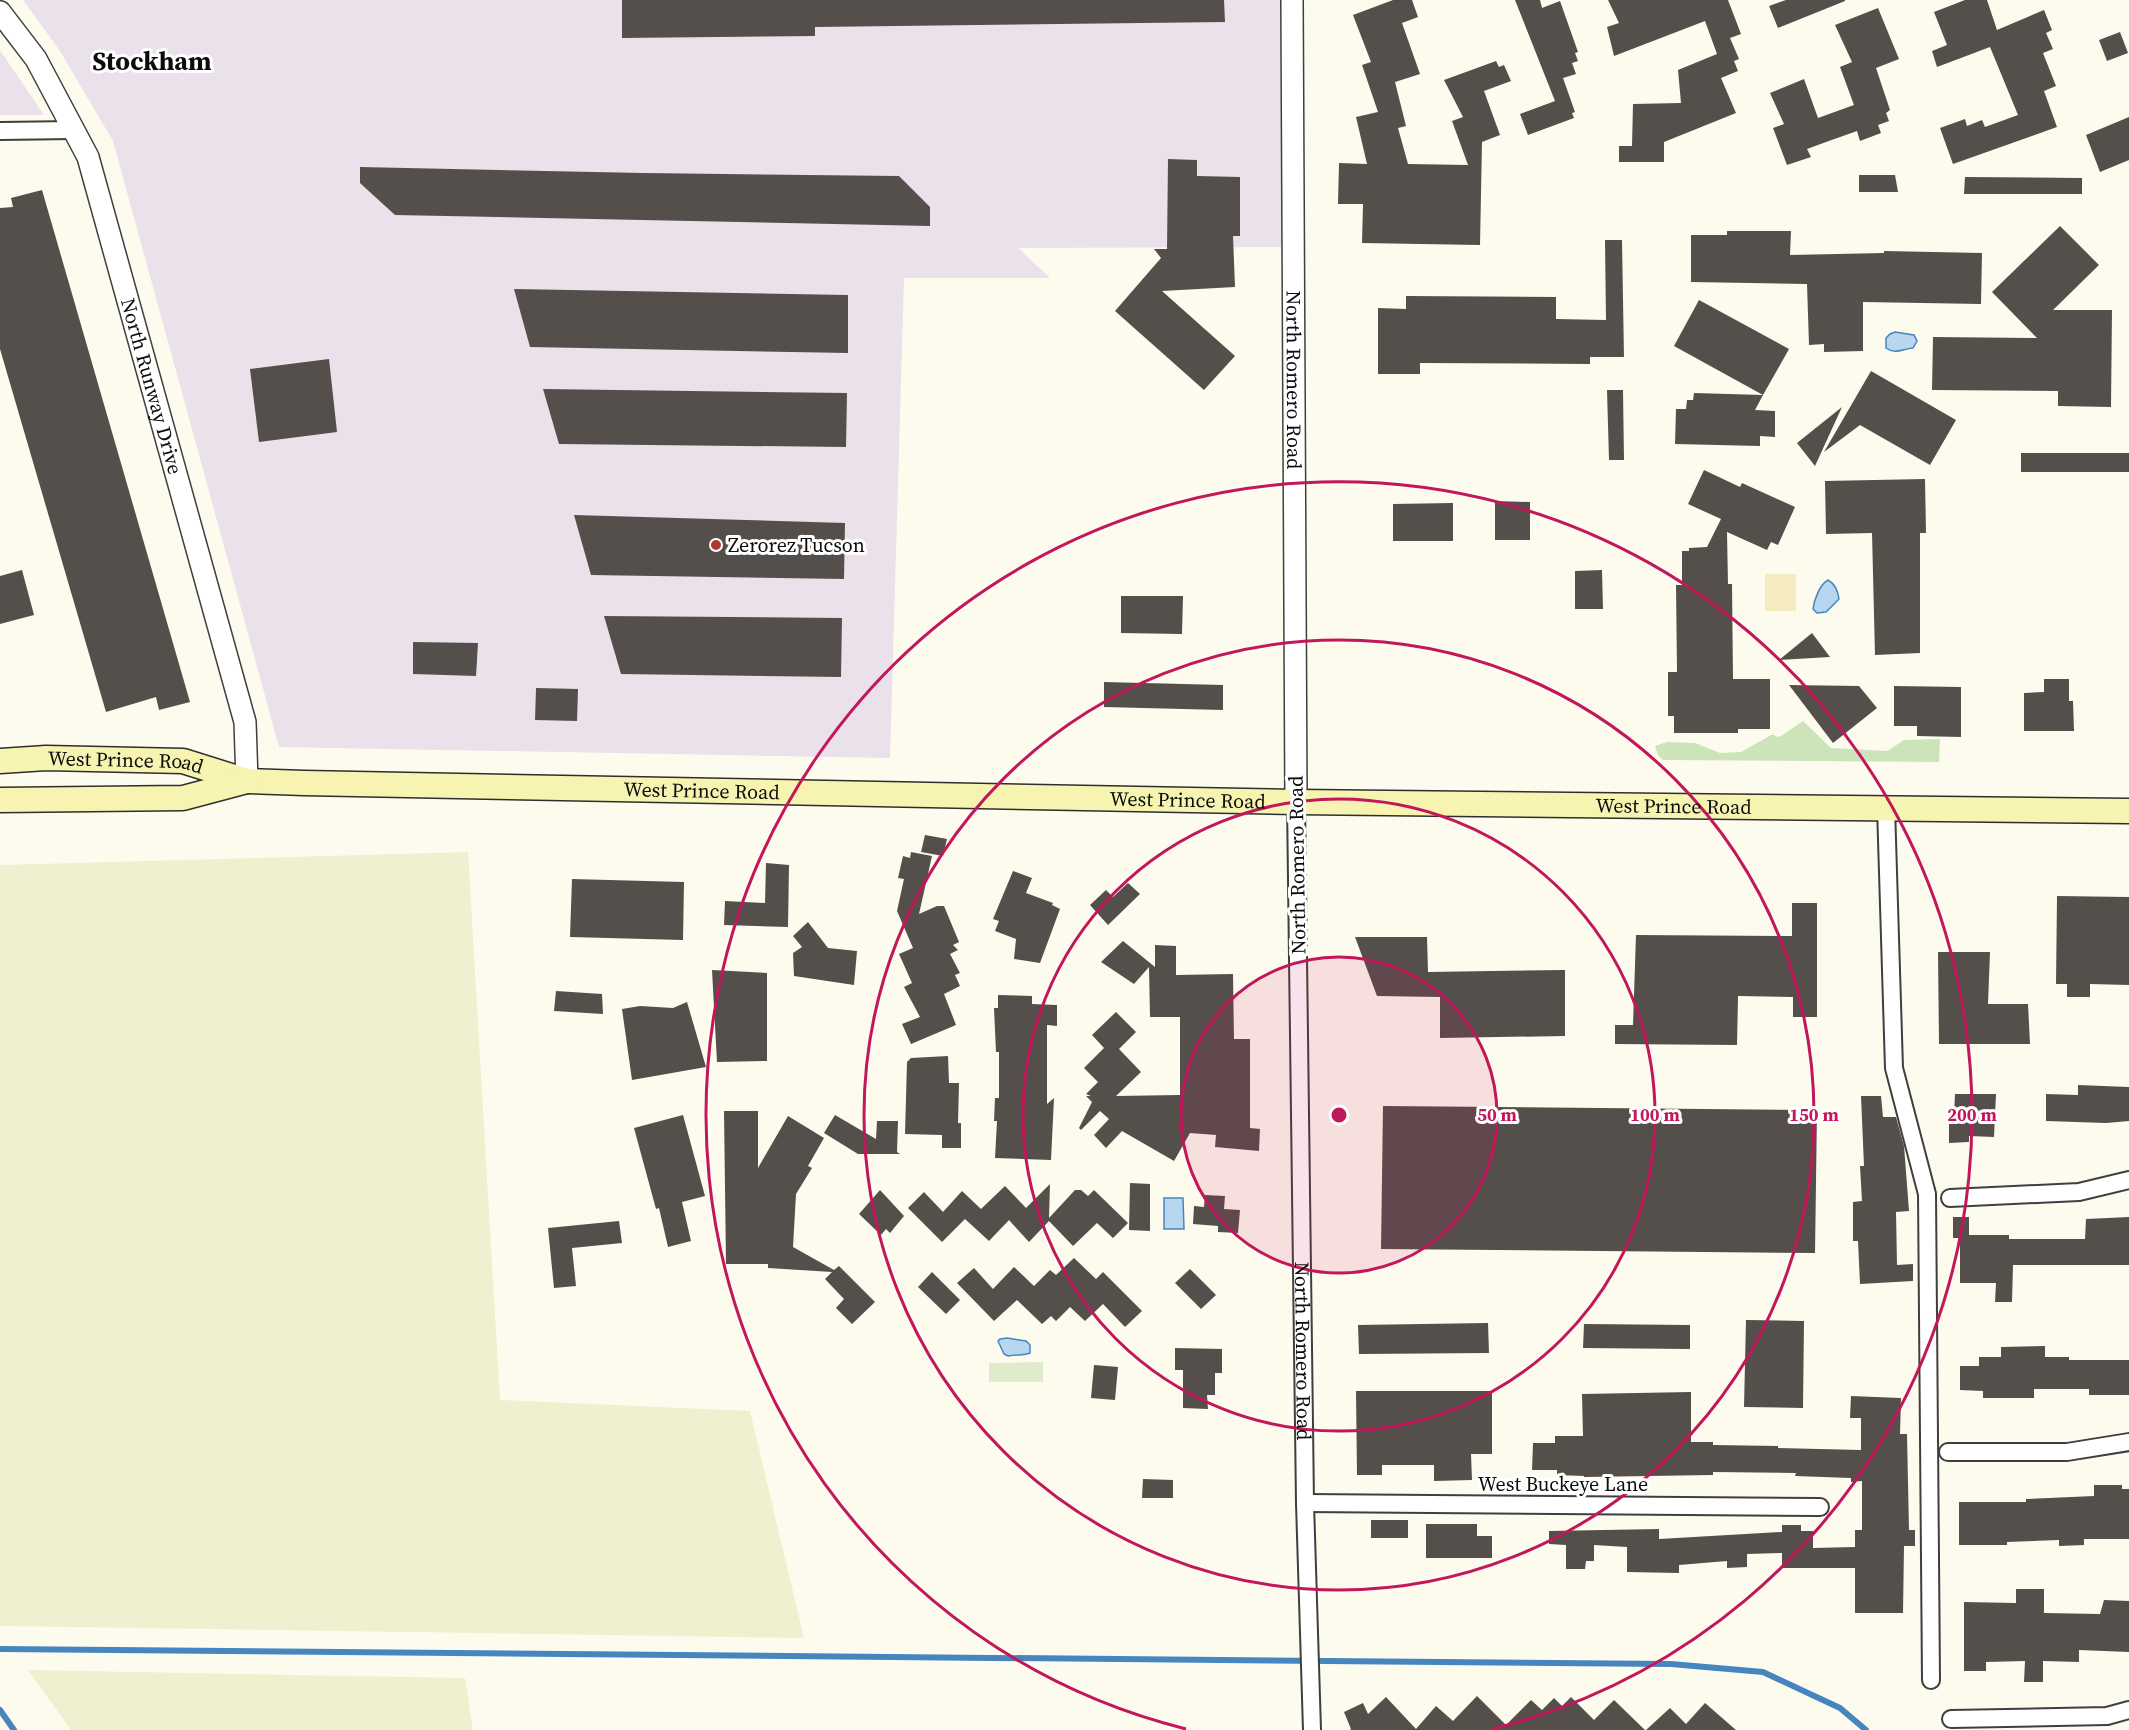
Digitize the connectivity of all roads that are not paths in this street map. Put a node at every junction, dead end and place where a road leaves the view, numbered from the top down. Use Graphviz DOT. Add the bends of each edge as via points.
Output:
graph roads {
  1 [pos="1292,0"];
  2 [pos="0,12"];
  3 [pos="74,130"];
  4 [pos="0,131"];
  5 [pos="0,760"];
  6 [pos="248,781"];
  7 [pos="0,800"];
  8 [pos="1296,802"];
  9 [pos="1886,807"];
  10 [pos="2129,811"];
  11 [pos="2129,1180"];
  12 [pos="1950,1198"];
  13 [pos="2129,1442"];
  14 [pos="1948,1452"];
  15 [pos="1305,1503"];
  16 [pos="1820,1507"];
  17 [pos="1930,1680"];
  18 [pos="2129,1710"];
  19 [pos="1951,1719"];
  20 [pos="1312,1730"];
  1 -- 8 [label="street, North Romero Road"];
  2 -- 3 [label="street, North Runway Drive" via="36,59"];
  3 -- 4 [label="street"];
  3 -- 6 [label="street, North Runway Drive" via="88,157 245,722"];
  5 -- 6 [label="main road, West Prince Road" via="183,761"];
  6 -- 7 [label="main road, West Prince Road" via="183,798"];
  6 -- 8 [label="main road, West Prince Road"];
  8 -- 9 [label="main road, West Prince Road"];
  8 -- 15 [label="street, North Romero Road"];
  9 -- 10 [label="main road, West Prince Road"];
  9 -- 17 [label="street" via="1894,1068 1927,1194"];
  11 -- 12 [label="street" via="2079,1192"];
  13 -- 14 [label="street" via="2067,1452"];
  15 -- 16 [label="street, West Buckeye Lane"];
  15 -- 20 [label="street, North Romero Road"];
  18 -- 19 [label="street" via="2107,1716"];
}
